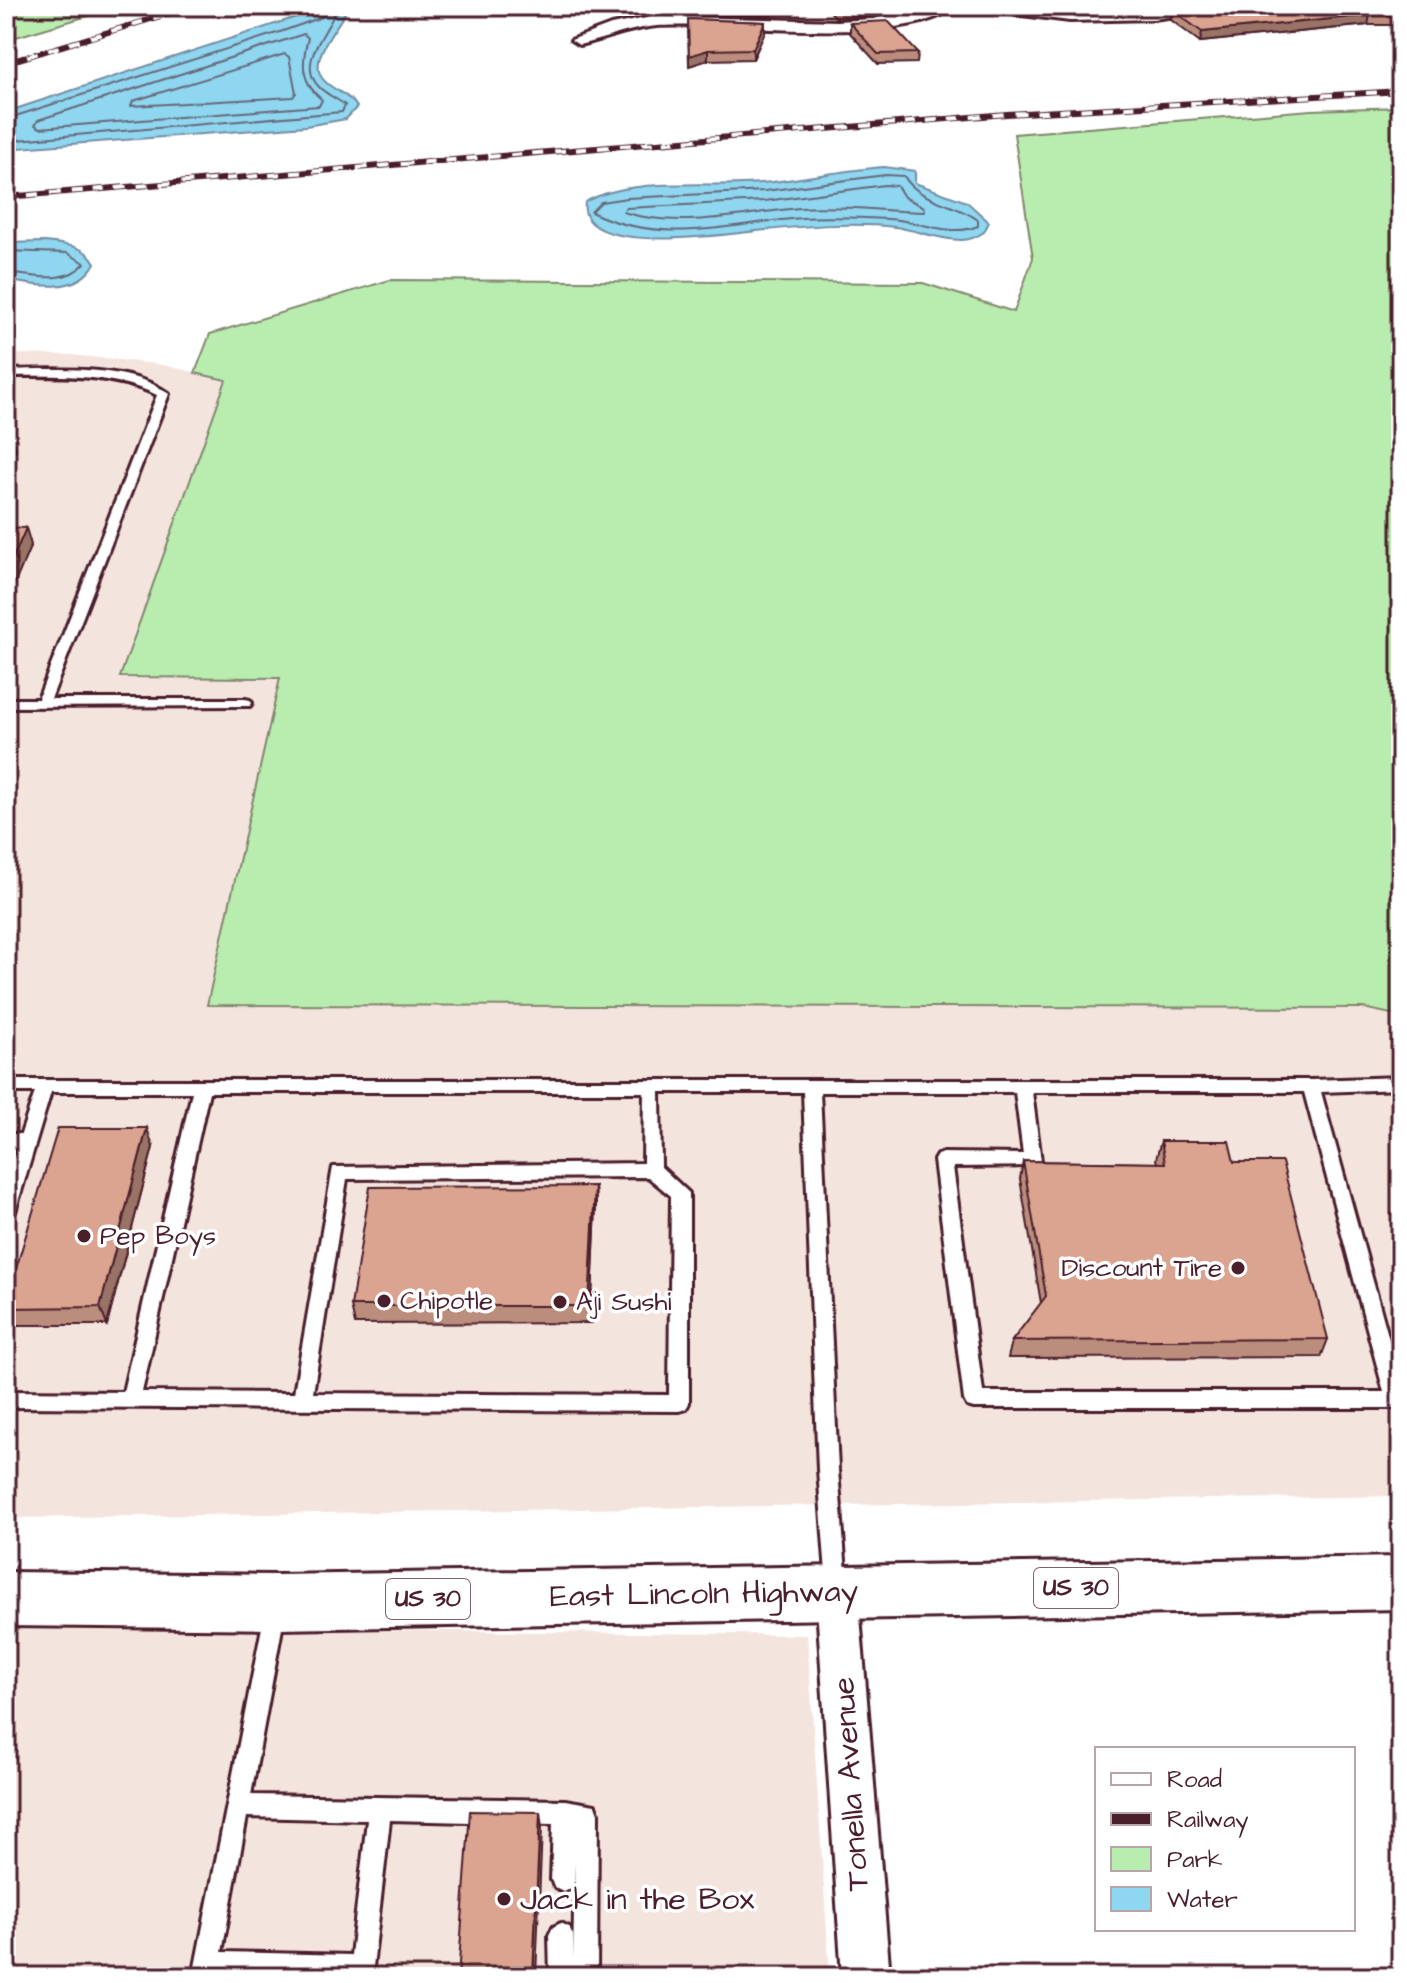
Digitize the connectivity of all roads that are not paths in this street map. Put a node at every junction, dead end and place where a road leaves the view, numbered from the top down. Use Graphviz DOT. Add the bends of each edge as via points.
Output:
graph roads {
  1 [pos="946,6"];
  2 [pos="990,6"];
  3 [pos="1214,6"];
  4 [pos="579,40"];
  5 [pos="6,373"];
  6 [pos="6,703"];
  7 [pos="43,703"];
  8 [pos="245,703"];
  9 [pos="1401,1083"];
  10 [pos="202,1085"];
  11 [pos="652,1085"];
  12 [pos="811,1085"];
  13 [pos="1023,1085"];
  14 [pos="6,1086"];
  15 [pos="45,1086"];
  16 [pos="1311,1086"];
  17 [pos="6,1141"];
  18 [pos="28,1141"];
  19 [pos="652,1170"];
  20 [pos="6,1212"];
  21 [pos="6,1399"];
  22 [pos="131,1400"];
  23 [pos="302,1401"];
  24 [pos="1401,1583"];
  25 [pos="837,1592"];
  26 [pos="6,1599"];
  27 [pos="277,1602"];
  28 [pos="237,1806"];
  29 [pos="380,1809"];
  30 [pos="565,1811"];
  31 [pos="563,1880"];
  32 [pos="561,1935"];
  33 [pos="206,1970"];
  34 [pos="562,1977"];
  35 [pos="585,1977"];
  36 [pos="866,1977"];
  1 -- 4 [label="street" via="893,24 854,29 655,21"];
  2 -- 3 [label="street" via="1070,16"];
  5 -- 7 [label="lane" via="103,377 146,385 163,394"];
  6 -- 7 [label="lane"];
  7 -- 8 [label="lane"];
  9 -- 16 [label="lane"];
  10 -- 11 [label="lane"];
  10 -- 15 [label="lane"];
  10 -- 22 [label="lane"];
  11 -- 12 [label="lane"];
  11 -- 19 [label="lane"];
  12 -- 13 [label="lane"];
  12 -- 25 [label="lane"];
  13 -- 16 [label="lane"];
  13 -- 16 [label="lane" via="1032,1161 943,1160 974,1400 1396,1400"];
  14 -- 15 [label="lane"];
  15 -- 18 [label="lane"];
  17 -- 18 [label="lane"];
  18 -- 20 [label="lane"];
  19 -- 23 [label="lane" via="339,1172"];
  19 -- 23 [label="lane" via="680,1193 679,1403"];
  21 -- 22 [label="lane"];
  22 -- 23 [label="lane"];
  24 -- 25 [label="main road, East Lincoln Highway / US 30"];
  25 -- 27 [label="main road, East Lincoln Highway / US 30"];
  25 -- 36 [label="street, Tonella Avenue"];
  26 -- 27 [label="main road, East Lincoln Highway / US 30"];
  27 -- 28 [label="lane"];
  28 -- 29 [label="lane"];
  28 -- 33 [label="lane"];
  29 -- 30 [label="lane"];
  29 -- 33 [label="lane" via="361,1967"];
  30 -- 31 [label="lane"];
  30 -- 35 [label="lane" via="587,1813"];
  32 -- 34 [label="lane"];
}
